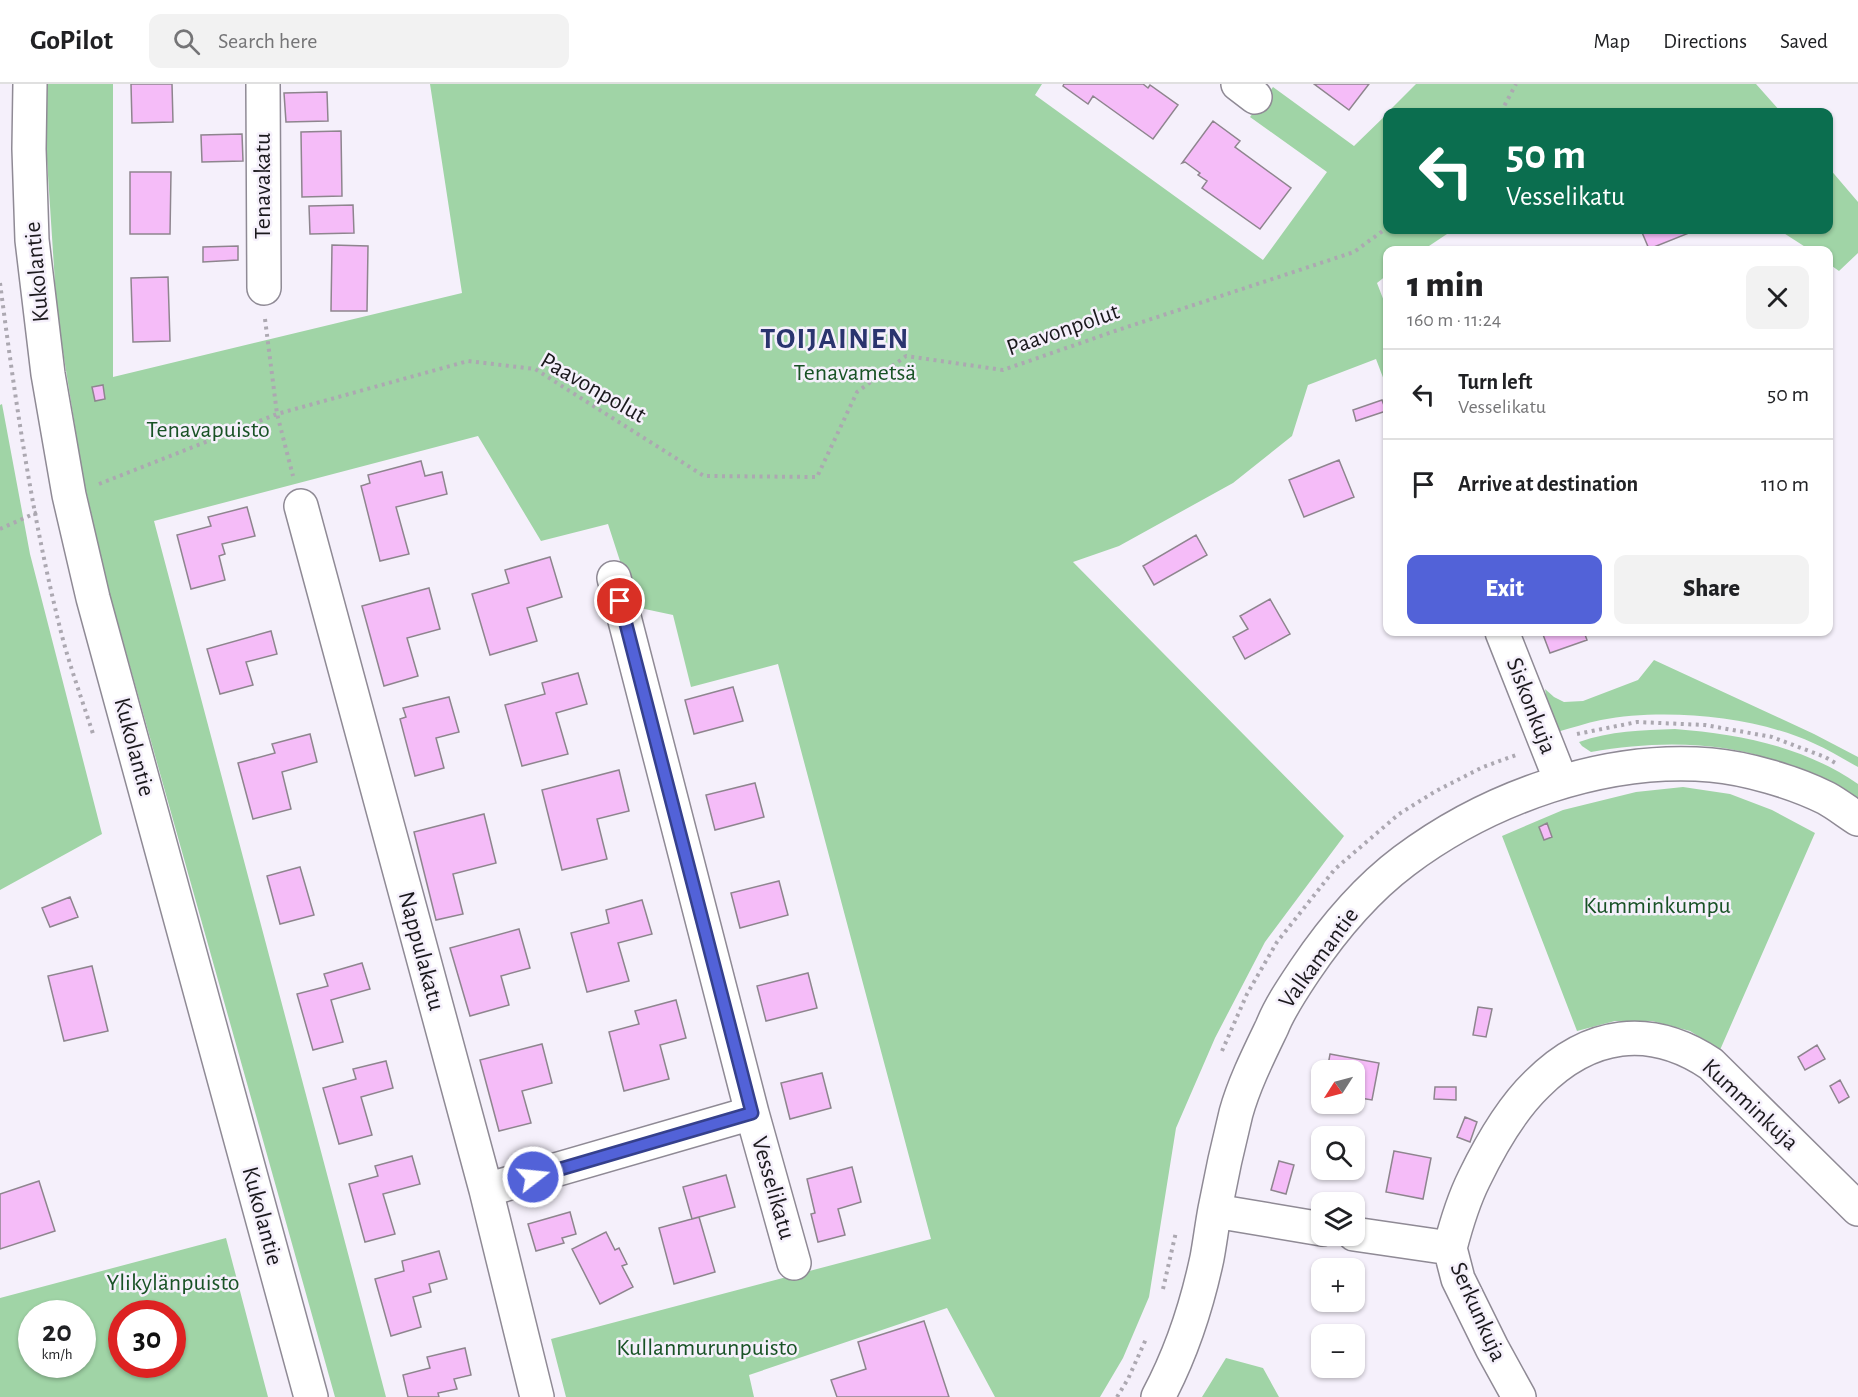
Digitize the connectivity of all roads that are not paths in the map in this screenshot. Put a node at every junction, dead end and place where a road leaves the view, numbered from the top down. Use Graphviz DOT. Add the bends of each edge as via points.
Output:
graph roads {
  1 [pos="30,84"];
  2 [pos="263,84"];
  3 [pos="264,288"];
  4 [pos="301,506"];
  5 [pos="614,578"];
  6 [pos="1504,636"];
  7 [pos="1561,781"];
  8 [pos="1858,819"];
  9 [pos="752,1113"];
  10 [pos="486,1190"];
  11 [pos="1858,1209"];
  12 [pos="1215,1211"];
  13 [pos="1311,1227"];
  14 [pos="1365,1236"];
  15 [pos="1450,1248"];
  16 [pos="794,1263"];
  17 [pos="311,1397"];
  18 [pos="537,1397"];
  19 [pos="1158,1397"];
  20 [pos="1519,1397"];
  1 -- 17 [label="street, Kukolantie" via="32,240 48,374 69,495 93,598"];
  2 -- 3 [label="street, Tenavakatu"];
  4 -- 10 [label="street, Nappulakatu"];
  5 -- 9 [label="street, Vesselikatu"];
  6 -- 7 [label="street, Siskonkuja"];
  7 -- 8 [label="street, Valkamantie" via="1618,769 1711,765 1791,785 1825,798"];
  7 -- 12 [label="street, Valkamantie" via="1452,829 1402,862 1357,903 1322,944 1273,1023 1245,1090"];
  9 -- 10 [label="street, Vesselikatu"];
  9 -- 16 [label="street, Vesselikatu"];
  10 -- 18 [label="street, Nappulakatu"];
  11 -- 15 [label="street, Kumminkuja" via="1711,1064 1690,1050 1655,1039 1625,1038 1596,1045 1563,1061 1536,1084 1513,1113 1473,1180"];
  12 -- 13 [label="street"];
  12 -- 19 [label="street, Valkamantie" via="1194,1307"];
  14 -- 15 [label="street, Serkunkuja"];
  15 -- 20 [label="street, Serkunkuja" via="1458,1279"];
}
